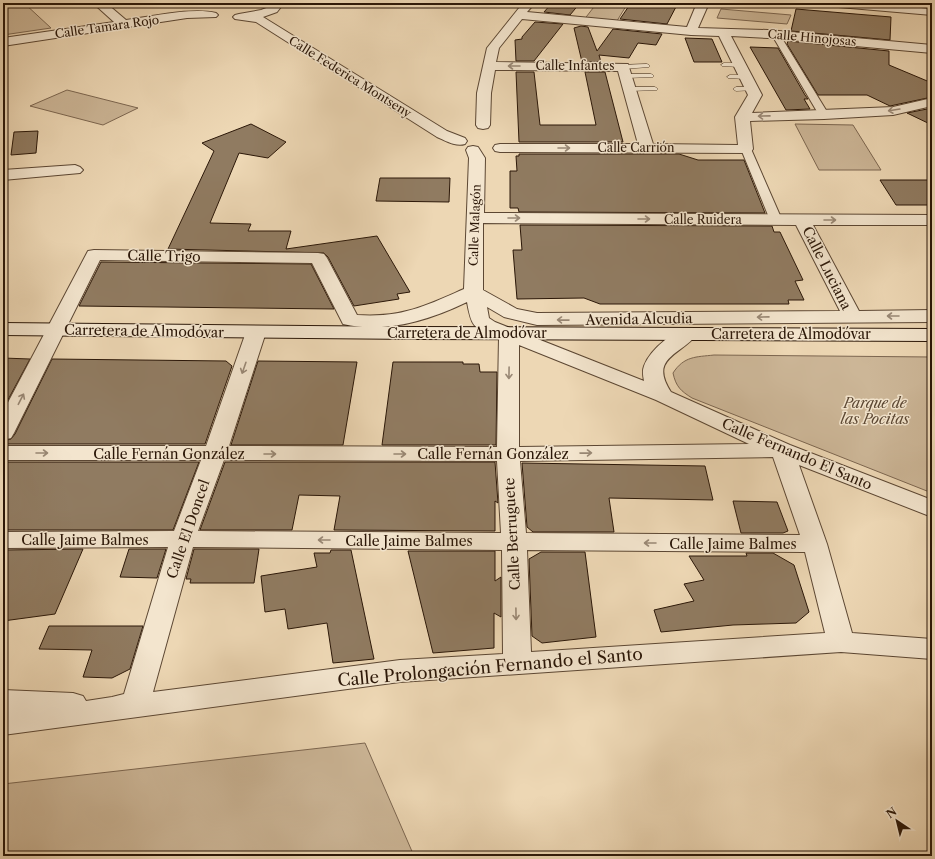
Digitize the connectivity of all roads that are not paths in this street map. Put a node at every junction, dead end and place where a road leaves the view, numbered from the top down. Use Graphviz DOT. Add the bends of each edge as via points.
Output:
graph roads {
  1 [pos="99,3"];
  2 [pos="278,3"];
  3 [pos="528,3"];
  4 [pos="703,3"];
  5 [pos="827,3"];
  6 [pos="203,5"];
  7 [pos="932,12"];
  8 [pos="212,14"];
  9 [pos="263,15"];
  10 [pos="519,15"];
  11 [pos="239,17"];
  12 [pos="122,23"];
  13 [pos="691,31"];
  14 [pos="723,32"];
  15 [pos="776,35"];
  16 [pos="3,38"];
  17 [pos="3,42"];
  18 [pos="932,48"];
  19 [pos="740,65"];
  20 [pos="490,66"];
  21 [pos="647,66"];
  22 [pos="724,66"];
  23 [pos="651,76"];
  24 [pos="626,77"];
  25 [pos="730,77"];
  26 [pos="749,83"];
  27 [pos="655,89"];
  28 [pos="736,89"];
  29 [pos="932,102"];
  30 [pos="824,115"];
  31 [pos="742,117"];
  32 [pos="465,137"];
  33 [pos="489,144"];
  34 [pos="746,148"];
  35 [pos="647,149"];
  36 [pos="75,170"];
  37 [pos="3,175"];
  38 [pos="475,218"];
  39 [pos="776,220"];
  40 [pos="802,220"];
  41 [pos="932,220"];
  42 [pos="473,292"];
  43 [pos="852,316"];
  44 [pos="932,316"];
  45 [pos="3,329"];
  46 [pos="57,330"];
  47 [pos="256,332"];
  48 [pos="416,333"];
  49 [pos="449,334"];
  50 [pos="509,334"];
  51 [pos="687,334"];
  52 [pos="932,335"];
  53 [pos="663,396"];
  54 [pos="3,433"];
  55 [pos="782,450"];
  56 [pos="3,453"];
  57 [pos="215,454"];
  58 [pos="508,454"];
  59 [pos="932,509"];
  60 [pos="182,539"];
  61 [pos="3,540"];
  62 [pos="514,542"];
  63 [pos="815,544"];
  64 [pos="841,642"];
  65 [pos="932,649"];
  66 [pos="517,663"];
  67 [pos="3,701"];
  68 [pos="135,706"];
  69 [pos="3,723"];
  1 -- 12 [label="street"];
  2 -- 9 [label="street" via="275,8"];
  3 -- 10 [label="street, Calle Malagón"];
  4 -- 13 [label="street"];
  5 -- 7 [label="street"];
  6 -- 8 [label="street" via="204,11"];
  6 -- 12 [label="street, Calle Tamara Rojo" via="188,12"];
  8 -- 11 [label="street, Calle Tamara Rojo"];
  8 -- 12 [label="street, Calle Tamara Rojo"];
  9 -- 11 [label="street, Calle Federica Montseny"];
  9 -- 32 [label="street, Calle Federica Montseny" via="442,134"];
  10 -- 13 [label="street, Calle Hinojosas"];
  10 -- 20 [label="street, Calle Malagón" via="493,48"];
  12 -- 16 [label="street, Calle Tamara Rojo"];
  12 -- 17 [label="street, Calle Tamara Rojo"];
  13 -- 14 [label="street, Calle Hinojosas"];
  14 -- 15 [label="street, Calle Hinojosas"];
  14 -- 19 [label="street"];
  15 -- 18 [label="street, Calle Hinojosas"];
  15 -- 30 [label="street"];
  19 -- 22 [label="lane"];
  19 -- 26 [label="street"];
  24 -- 20 [label="street, Calle Infantes, one-way"];
  20 -- 33 [label="street, Calle Malagón" via="484,93"];
  21 -- 24 [label="lane"];
  23 -- 24 [label="lane"];
  24 -- 27 [label="lane"];
  24 -- 35 [label="street"];
  25 -- 26 [label="lane"];
  26 -- 28 [label="lane"];
  26 -- 31 [label="street" via="755,95"];
  29 -- 30 [label="street, one-way" via="893,111"];
  30 -- 31 [label="street, one-way"];
  31 -- 34 [label="street"];
  32 -- 33 [label="street" via="480,132"];
  32 -- 33 [label="street" via="461,144"];
  33 -- 35 [label="street, Calle Carrión, one-way" via="525,148"];
  33 -- 38 [label="street, Calle Malagón"];
  34 -- 35 [label="street, Calle Carrión"];
  34 -- 39 [label="street"];
  36 -- 37 [label="street"];
  38 -- 39 [label="street, Calle Ruidera, one-way"];
  38 -- 42 [label="street, Calle Malagón"];
  39 -- 40 [label="street, Calle Ruidera"];
  40 -- 41 [label="street, Calle Ruidera, one-way"];
  40 -- 43 [label="street, Calle Luciana"];
  43 -- 42 [label="street, Avenida Alcudia, one-way" via="537,319 511,313"];
  42 -- 46 [label="street, Calle Trigo" via="435,310 411,317 350,320 318,258 94,255"];
  42 -- 48 [label="street" via="444,322"];
  42 -- 49 [label="street, Calle Malagón" via="470,317 464,326"];
  42 -- 50 [label="street, Calle Malagón" via="480,321"];
  44 -- 43 [label="street, Avenida Alcudia, one-way"];
  45 -- 46 [label="street, Carretera de Almodóvar"];
  46 -- 47 [label="street, Carretera de Almodóvar"];
  54 -- 46 [label="street, one-way"];
  47 -- 48 [label="street, Carretera de Almodóvar"];
  47 -- 57 [label="street, Calle El Doncel, one-way"];
  48 -- 49 [label="street, Carretera de Almodóvar"];
  49 -- 50 [label="street, Carretera de Almodóvar"];
  50 -- 51 [label="street, Carretera de Almodóvar"];
  50 -- 53 [label="street, Calle Fernando El Santo"];
  50 -- 58 [label="street, Calle Berruguete, one-way"];
  51 -- 52 [label="street, Carretera de Almodóvar"];
  51 -- 53 [label="street" via="663,351 654,369 654,381"];
  53 -- 55 [label="street, Calle Fernando El Santo"];
  58 -- 55 [label="street, Calle Fernán González, one-way"];
  55 -- 59 [label="street, Calle Fernando El Santo"];
  55 -- 63 [label="street"];
  56 -- 57 [label="street, Calle Fernán González, one-way"];
  57 -- 58 [label="street, Calle Fernán González, one-way"];
  57 -- 60 [label="street, Calle El Doncel"];
  58 -- 62 [label="street, Calle Berruguete"];
  60 -- 61 [label="street, Calle Jaime Balmes"];
  62 -- 60 [label="street, Calle Jaime Balmes, one-way"];
  60 -- 68 [label="street, Calle El Doncel"];
  63 -- 62 [label="street, Calle Jaime Balmes, one-way"];
  62 -- 66 [label="street, Calle Berruguete, one-way"];
  63 -- 64 [label="street"];
  64 -- 65 [label="street, Calle Prolongación Fernando el Santo"];
  64 -- 66 [label="street, Calle Prolongación Fernando el Santo"];
  66 -- 68 [label="street, Calle Prolongación Fernando el Santo" via="400,671"];
  67 -- 68 [label="street"];
  68 -- 69 [label="street, Calle Prolongación Fernando el Santo"];
}
